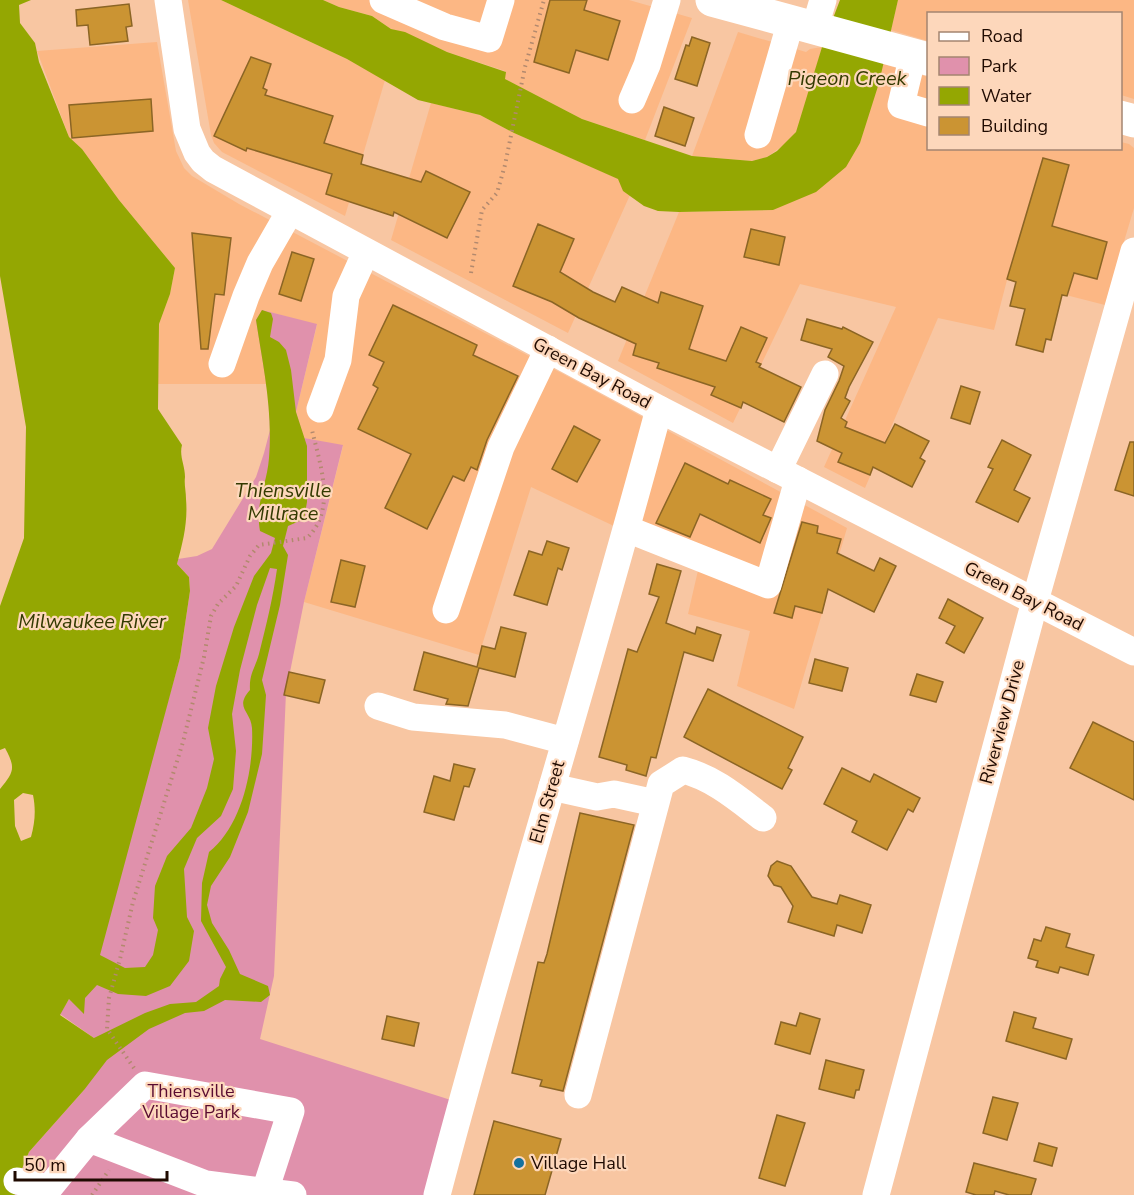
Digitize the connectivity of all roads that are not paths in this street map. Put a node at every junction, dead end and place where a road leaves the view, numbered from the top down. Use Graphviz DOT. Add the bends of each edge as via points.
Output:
graph roads {
  1 [pos="383,0"];
  2 [pos="501,0"];
  3 [pos="668,0"];
  4 [pos="712,0"];
  5 [pos="169,4"];
  6 [pos="809,16"];
  7 [pos="910,54"];
  8 [pos="632,100"];
  9 [pos="927,113"];
  10 [pos="758,135"];
  11 [pos="290,211"];
  12 [pos="1134,251"];
  13 [pos="366,252"];
  14 [pos="548,349"];
  15 [pos="222,364"];
  16 [pos="825,374"];
  17 [pos="320,409"];
  18 [pos="659,409"];
  19 [pos="788,475"];
  20 [pos="627,529"];
  21 [pos="1035,601"];
  22 [pos="446,610"];
  23 [pos="1134,652"];
  24 [pos="378,706"];
  25 [pos="565,741"];
  26 [pos="554,778"];
  27 [pos="655,803"];
  28 [pos="764,818"];
  29 [pos="578,1095"];
  30 [pos="89,1139"];
  31 [pos="17,1181"];
  32 [pos="265,1191"];
  33 [pos="293,1195"];
  34 [pos="437,1195"];
  35 [pos="876,1195"];
  1 -- 2 [label="street" via="445,27 489,39"];
  3 -- 8 [label="street"];
  4 -- 6 [label="main road"];
  5 -- 11 [label="street, Green Bay Road" via="187,129 197,153 226,177"];
  6 -- 7 [label="main road"];
  6 -- 10 [label="street"];
  7 -- 9 [label="street" via="901,105"];
  11 -- 13 [label="street, Green Bay Road"];
  11 -- 15 [label="street" via="260,264"];
  12 -- 21 [label="street, Riverview Drive"];
  13 -- 14 [label="street, Green Bay Road"];
  13 -- 17 [label="street" via="346,296 338,360"];
  14 -- 18 [label="street, Green Bay Road"];
  14 -- 22 [label="street" via="501,447"];
  16 -- 19 [label="street"];
  18 -- 19 [label="street, Green Bay Road"];
  18 -- 20 [label="street, Elm Street"];
  19 -- 20 [label="street" via="768,585"];
  19 -- 21 [label="street, Green Bay Road"];
  20 -- 25 [label="street, Elm Street"];
  21 -- 23 [label="street, Green Bay Road"];
  21 -- 35 [label="street, Riverview Drive"];
  24 -- 25 [label="street" via="413,717 505,726"];
  25 -- 26 [label="street, Elm Street"];
  26 -- 27 [label="street" via="602,783 614,794"];
  26 -- 34 [label="street, Elm Street"];
  27 -- 28 [label="street" via="661,784 683,770 714,782"];
  27 -- 29 [label="street"];
  30 -- 31 [label="street" via="49,1188"];
  30 -- 32 [label="street" via="206,1184"];
  30 -- 32 [label="street" via="146,1085 291,1111"];
  32 -- 33 [label="street"];
}
